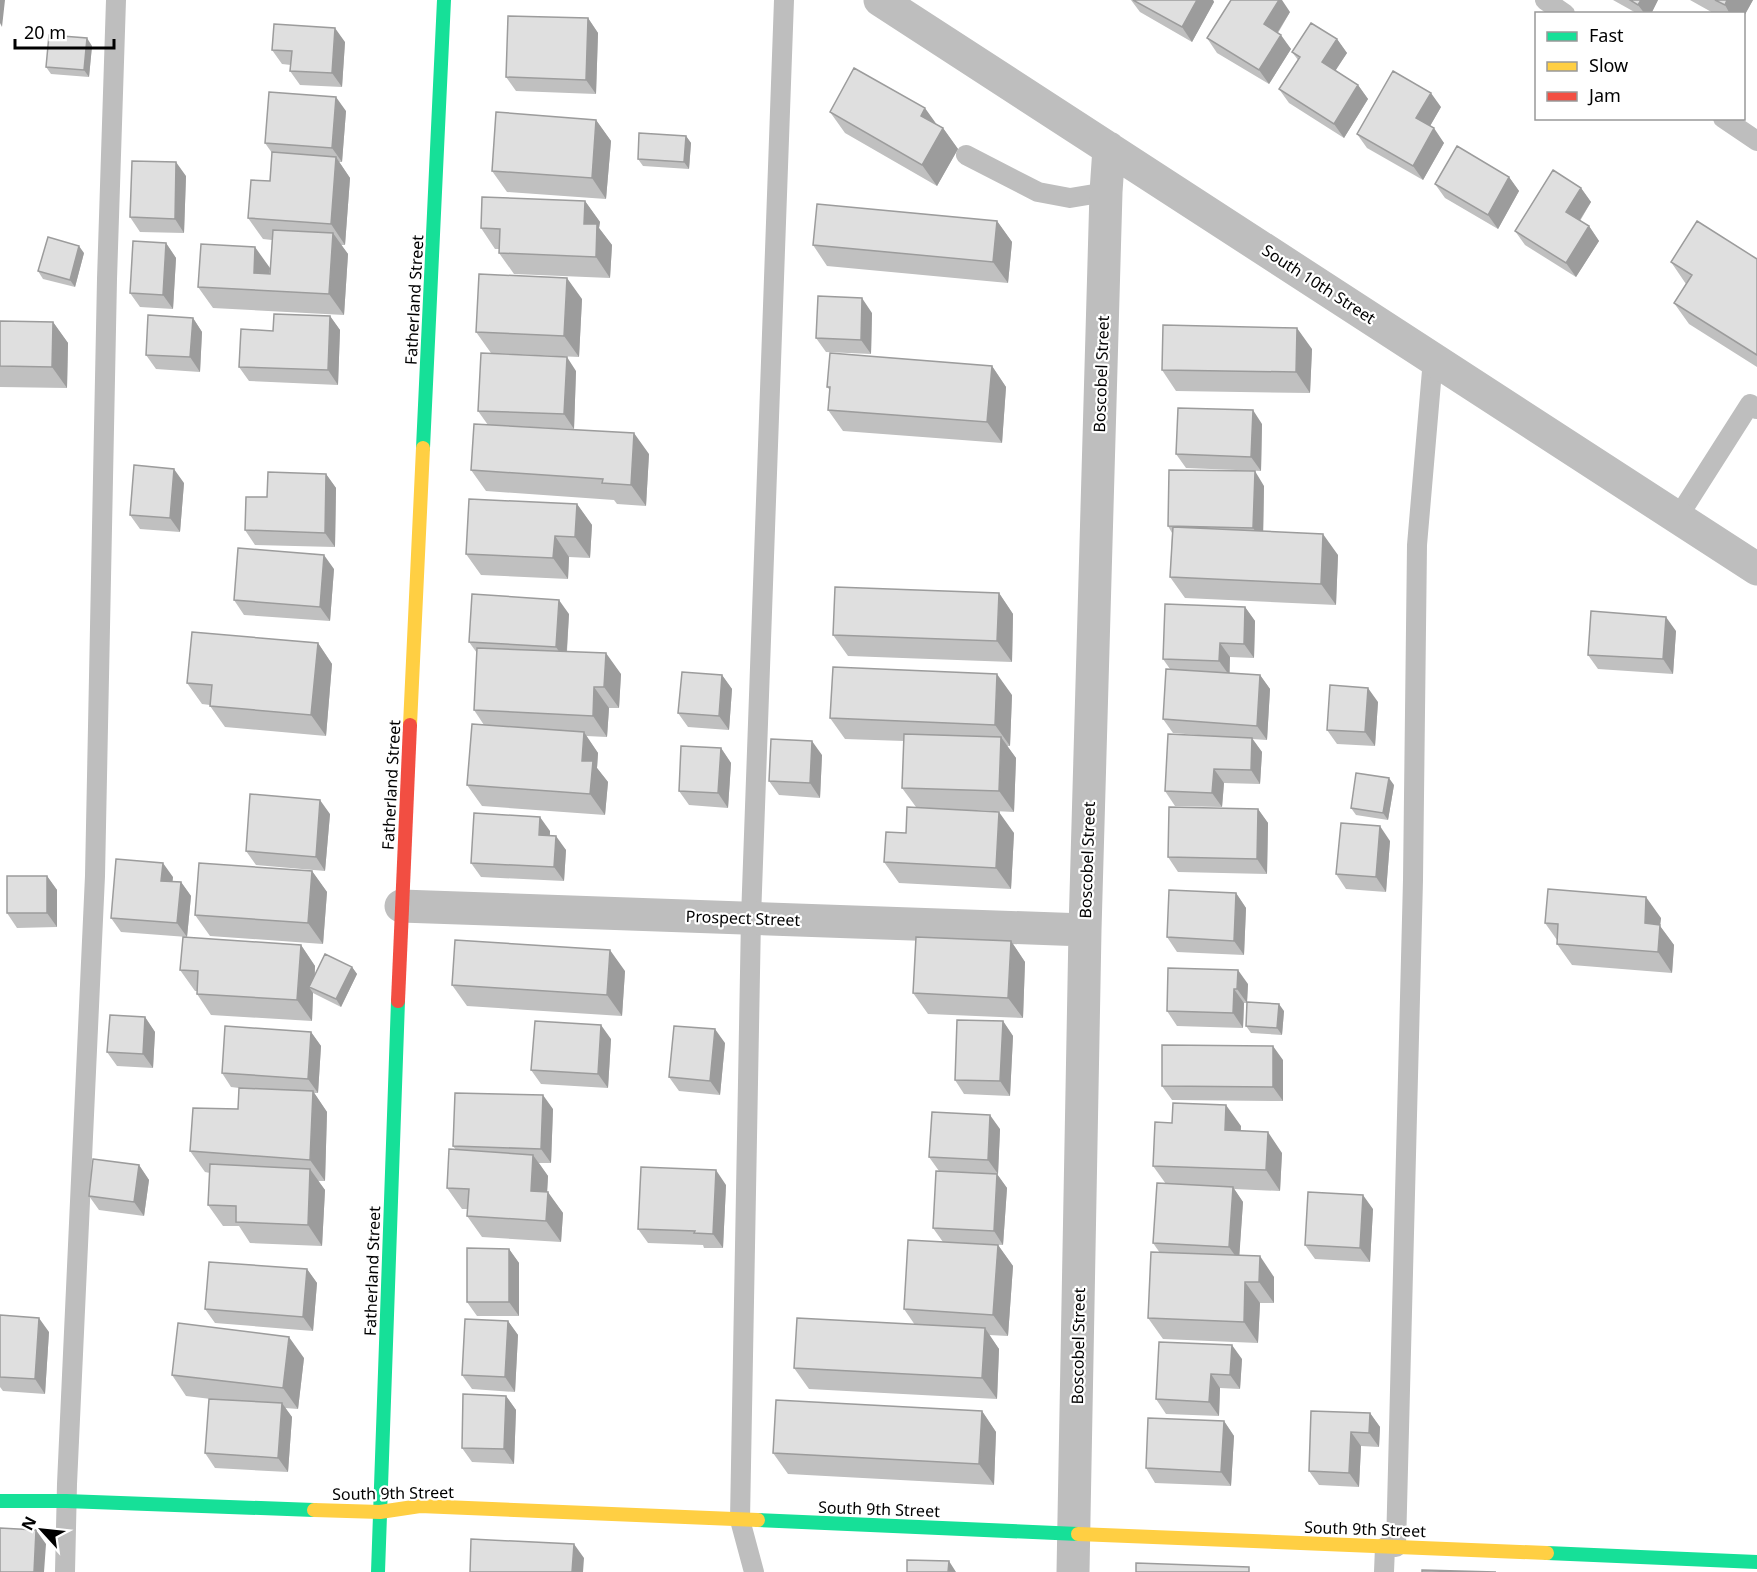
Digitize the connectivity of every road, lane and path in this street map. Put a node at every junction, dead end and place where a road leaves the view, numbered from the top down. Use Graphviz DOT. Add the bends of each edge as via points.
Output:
graph roads {
  1 [pos="116,0"];
  2 [pos="444,0"];
  3 [pos="784,0"];
  4 [pos="880,0"];
  5 [pos="1545,0"];
  6 [pos="1562,12"];
  7 [pos="1726,120"];
  8 [pos="1757,141"];
  9 [pos="1109,147"];
  10 [pos="966,154"];
  11 [pos="1106,192"];
  12 [pos="1434,358"];
  13 [pos="1757,409"];
  14 [pos="1678,517"];
  15 [pos="1757,569"];
  16 [pos="401,906"];
  17 [pos="751,918"];
  18 [pos="1085,930"];
  19 [pos="0,1501"];
  20 [pos="66,1501"];
  21 [pos="380,1512"];
  22 [pos="740,1520"];
  23 [pos="1075,1533"];
  24 [pos="1390,1547"];
  25 [pos="1757,1562"];
  26 [pos="64,1572"];
  27 [pos="378,1572"];
  28 [pos="754,1572"];
  29 [pos="1073,1572"];
  30 [pos="1384,1572"];
  1 -- 20 [label="lane" via="94,876"];
  2 -- 16 [label="street, Fatherland Street"];
  3 -- 17 [label="lane"];
  4 -- 9 [label="street, South 10th Street"];
  5 -- 6 [label="lane"];
  7 -- 8 [label="lane"];
  9 -- 11 [label="street, Boscobel Street"];
  9 -- 12 [label="street, South 10th Street"];
  10 -- 11 [label="lane" via="1038,192 1070,198"];
  11 -- 18 [label="street, Boscobel Street"];
  12 -- 14 [label="street, South 10th Street"];
  12 -- 24 [label="lane" via="1418,544 1413,868"];
  13 -- 14 [label="lane" via="1750,404"];
  14 -- 15 [label="street, South 10th Street"];
  16 -- 17 [label="street, Prospect Street"];
  16 -- 21 [label="street, Fatherland Street"];
  17 -- 18 [label="street, Prospect Street"];
  17 -- 22 [label="lane"];
  18 -- 23 [label="street, Boscobel Street"];
  19 -- 20 [label="street, South 9th Street"];
  20 -- 21 [label="street, South 9th Street"];
  20 -- 26 [label="lane"];
  21 -- 22 [label="street, South 9th Street" via="420,1506"];
  21 -- 27 [label="street, Fatherland Street"];
  22 -- 23 [label="street, South 9th Street"];
  22 -- 28 [label="lane"];
  23 -- 24 [label="street, South 9th Street"];
  23 -- 29 [label="street, Boscobel Street"];
  24 -- 25 [label="street, South 9th Street"];
  24 -- 30 [label="lane"];
}
